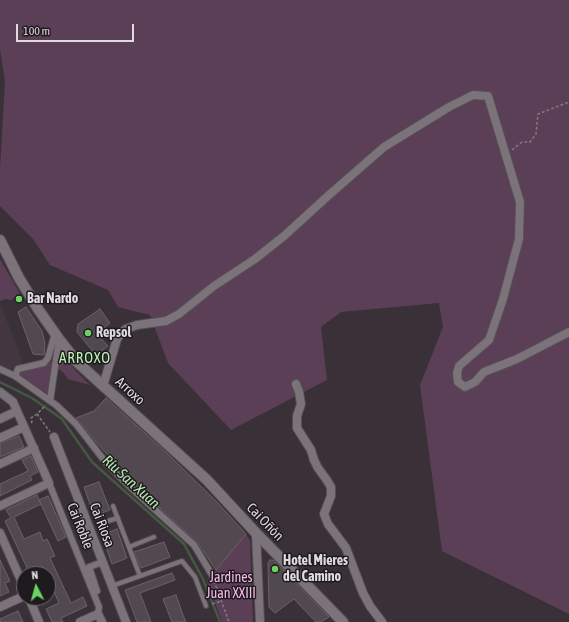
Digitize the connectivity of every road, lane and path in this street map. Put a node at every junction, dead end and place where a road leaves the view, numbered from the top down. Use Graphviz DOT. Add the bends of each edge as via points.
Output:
graph roads {
  1 [pos="569,102"];
  2 [pos="506,155"];
  3 [pos="0,240"];
  4 [pos="569,332"];
  5 [pos="57,336"];
  6 [pos="0,369"];
  7 [pos="15,376"];
  8 [pos="296,384"];
  9 [pos="103,386"];
  10 [pos="0,392"];
  11 [pos="50,401"];
  12 [pos="17,411"];
  13 [pos="37,414"];
  14 [pos="0,419"];
  15 [pos="32,422"];
  16 [pos="25,428"];
  17 [pos="54,437"];
  18 [pos="0,438"];
  19 [pos="166,442"];
  20 [pos="34,448"];
  21 [pos="0,464"];
  22 [pos="49,483"];
  23 [pos="0,506"];
  24 [pos="113,506"];
  25 [pos="118,518"];
  26 [pos="101,523"];
  27 [pos="0,533"];
  28 [pos="256,533"];
  29 [pos="154,537"];
  30 [pos="129,547"];
  31 [pos="103,562"];
  32 [pos="16,569"];
  33 [pos="212,575"];
  34 [pos="140,576"];
  35 [pos="88,581"];
  36 [pos="112,586"];
  37 [pos="16,600"];
  38 [pos="221,600"];
  39 [pos="32,606"];
  40 [pos="206,606"];
  41 [pos="0,608"];
  42 [pos="100,618"];
  43 [pos="39,622"];
  44 [pos="80,622"];
  45 [pos="126,622"];
  46 [pos="229,622"];
  47 [pos="260,622"];
  48 [pos="343,622"];
  49 [pos="382,622"];
  1 -- 2 [label="path" via="538,114 536,134 530,142 522,142"];
  2 -- 4 [label="street" via="520,202 519,239 504,299 489,340 459,366 458,382 465,387 475,382 484,372 517,359"];
  2 -- 9 [label="street" via="488,96 474,95 449,107 384,147 284,236 179,314 166,321 137,325 121,333"];
  3 -- 5 [label="street, Arroxo" via="19,278"];
  5 -- 7 [label="street" via="44,363 18,369"];
  5 -- 9 [label="street, Arroxo" via="78,362"];
  5 -- 11 [label="street"];
  6 -- 7 [label="street"];
  7 -- 11 [label="street"];
  8 -- 49 [label="street" via="301,404 297,428 331,488 331,496 324,514 328,524 346,548 370,606"];
  9 -- 19 [label="street, Arroxo"];
  10 -- 12 [label="street, Cai Roble" via="13,402"];
  11 -- 13 [label="path"];
  11 -- 33 [label="street" via="76,424 107,464 130,487 194,545"];
  12 -- 14 [label="street"];
  12 -- 16 [label="street, Cai Roble"];
  13 -- 15 [label="path" via="31,418"];
  13 -- 17 [label="path"];
  16 -- 18 [label="street"];
  16 -- 20 [label="street, Cai Roble"];
  17 -- 31 [label="street, Cai Riosa"];
  19 -- 28 [label="street, Cai Oñón" via="207,480"];
  20 -- 21 [label="street"];
  20 -- 22 [label="street, Cai Roble"];
  22 -- 23 [label="street"];
  22 -- 35 [label="street, Cai Roble"];
  24 -- 25 [label="lane"];
  25 -- 26 [label="lane"];
  25 -- 30 [label="lane"];
  27 -- 32 [label="street"];
  28 -- 47 [label="street"];
  28 -- 48 [label="street, Cai Oñón"];
  29 -- 30 [label="lane"];
  30 -- 34 [label="lane"];
  31 -- 35 [label="street" via="89,567 98,591 96,592 91,580"];
  31 -- 36 [label="street, Cai Riosa"];
  33 -- 38 [label="path"];
  34 -- 36 [label="lane"];
  34 -- 40 [label="lane" via="182,561 195,577"];
  35 -- 42 [label="street, Cai Roble" via="99,607"];
  36 -- 45 [label="street, Cai Riosa"];
  37 -- 41 [label="street"];
  38 -- 40 [label="path"];
  38 -- 46 [label="path"];
  39 -- 43 [label="street"];
  42 -- 44 [label="street"];
}
